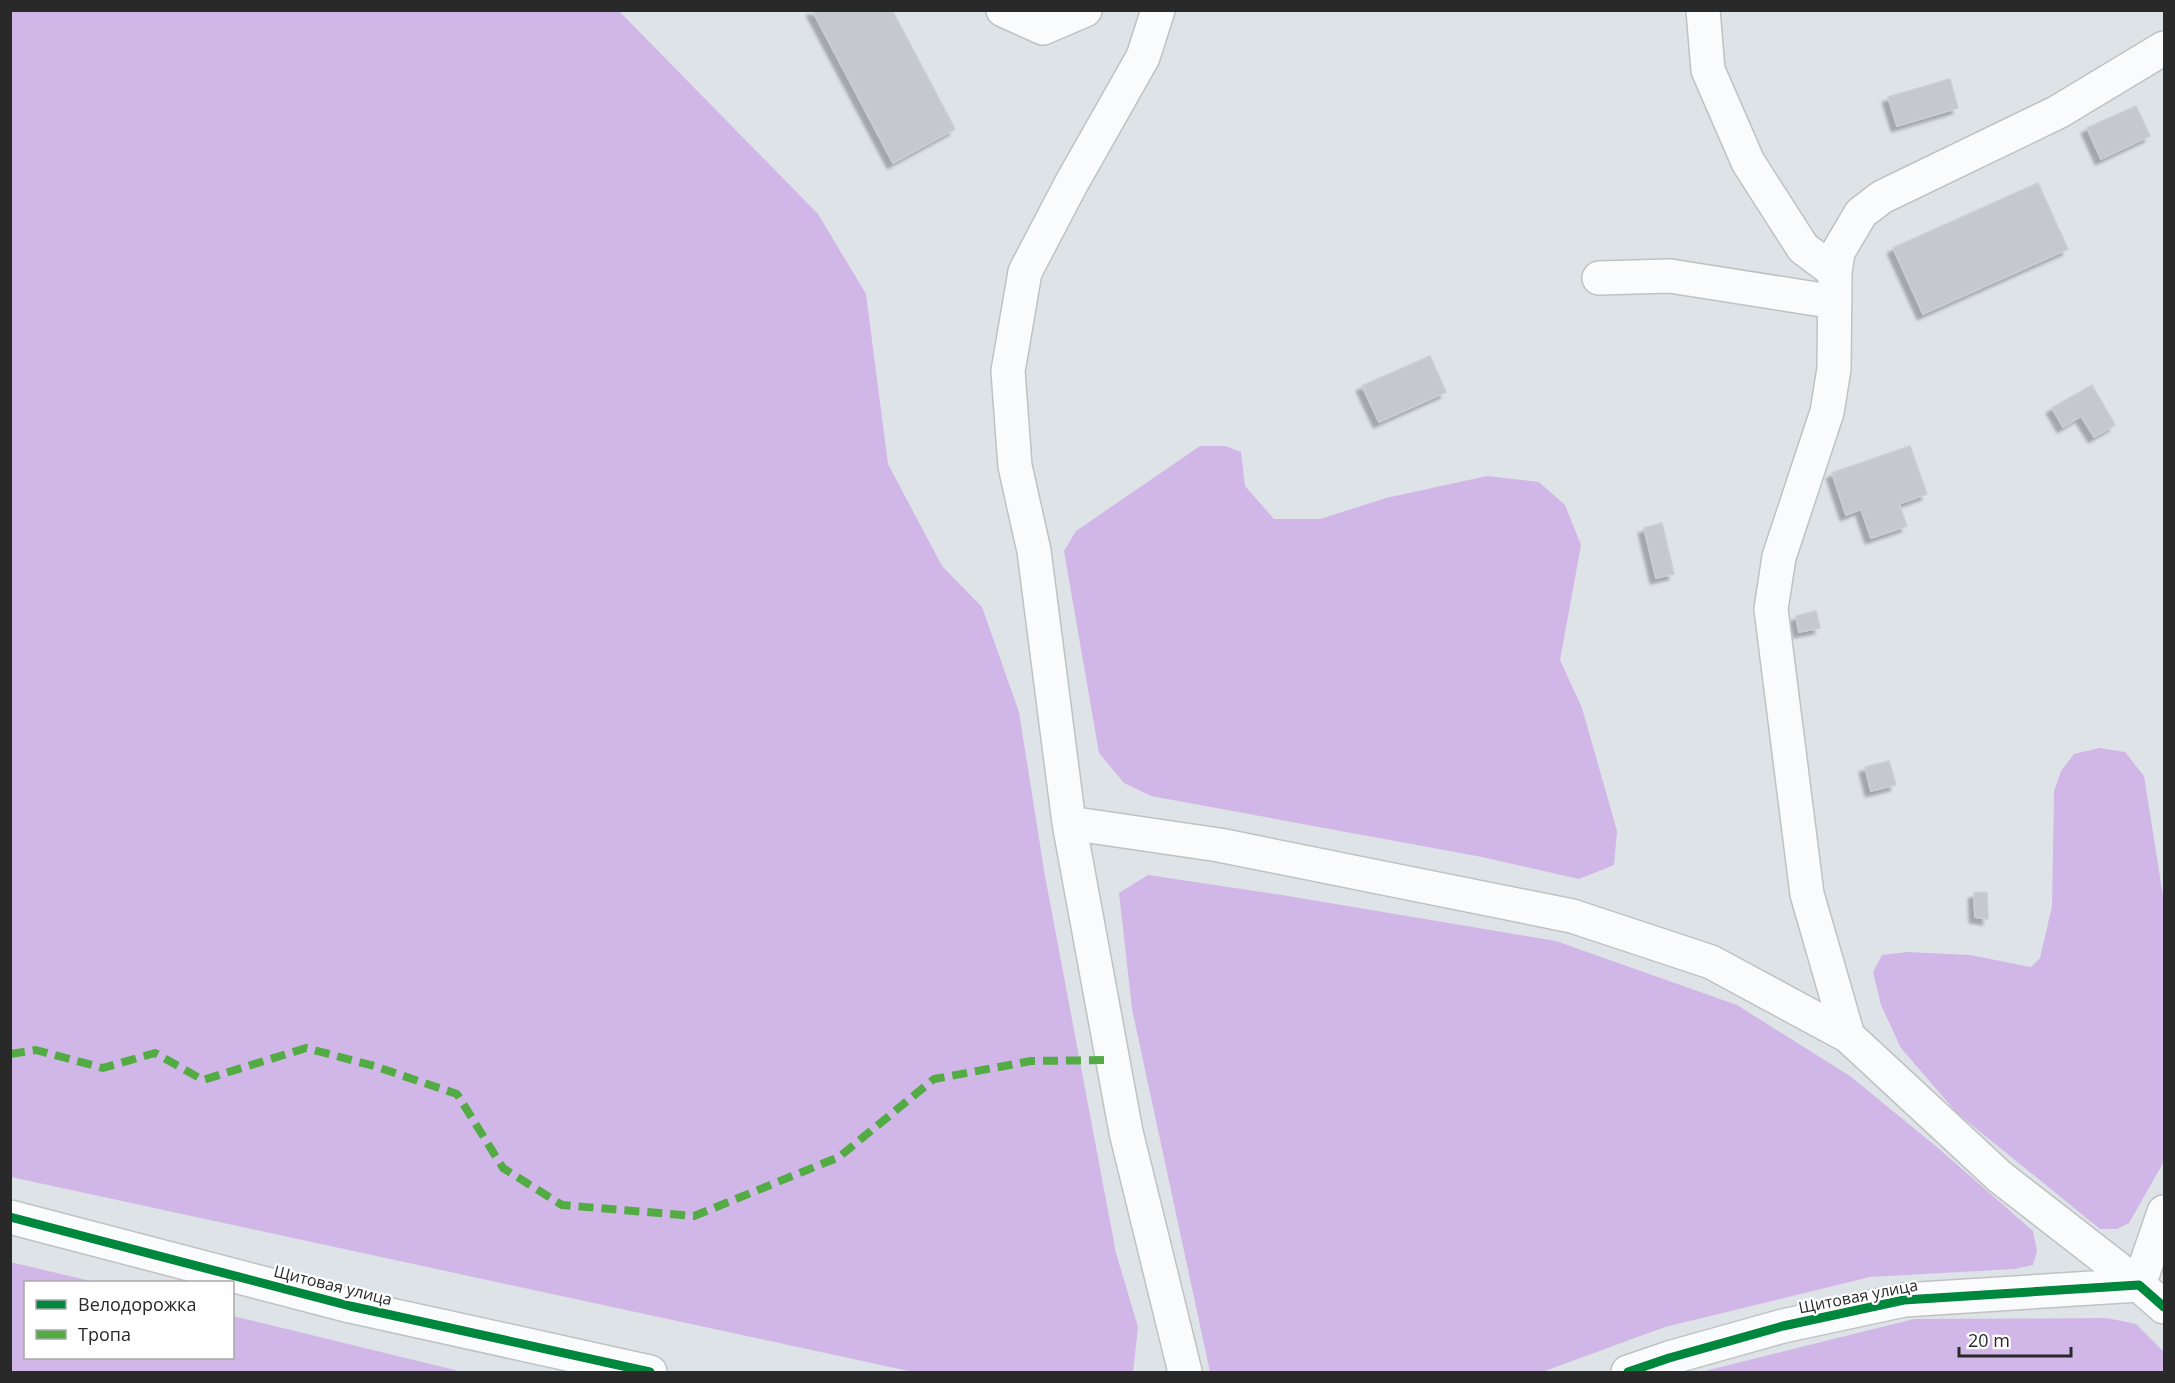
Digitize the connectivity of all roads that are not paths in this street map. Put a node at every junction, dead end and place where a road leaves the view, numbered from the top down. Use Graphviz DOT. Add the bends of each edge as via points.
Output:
graph roads {
  1 [pos="1003,10"];
  2 [pos="1085,10"];
  3 [pos="1158,10"];
  4 [pos="1703,10"];
  5 [pos="2164,48"];
  6 [pos="1599,278"];
  7 [pos="1835,287"];
  8 [pos="1069,823"];
  9 [pos="1848,1036"];
  10 [pos="2164,1212"];
  11 [pos="10,1217"];
  12 [pos="2139,1285"];
  13 [pos="2164,1307"];
  14 [pos="650,1372"];
  15 [pos="1185,1372"];
  16 [pos="1628,1372"];
  1 -- 2 [label="street" via="1043,28"];
  3 -- 8 [label="street" via="1143,57 1024,272 1008,371 1015,466 1034,551"];
  4 -- 7 [label="street" via="1708,70 1748,162 1803,248"];
  5 -- 7 [label="street" via="2058,112 1882,197 1861,213 1838,252"];
  6 -- 7 [label="street" via="1670,276"];
  7 -- 9 [label="street" via="1834,369 1827,412 1779,557 1771,609 1807,894"];
  8 -- 9 [label="street" via="1219,845 1572,916 1711,962"];
  8 -- 15 [label="street" via="1126,1132"];
  9 -- 12 [label="street" via="2000,1177"];
  10 -- 12 [label="street"];
  11 -- 14 [label="street, Щитовая улица" via="350,1306"];
  12 -- 13 [label="street"];
  12 -- 16 [label="street, Щитовая улица" via="1904,1300 1783,1326"];
}
